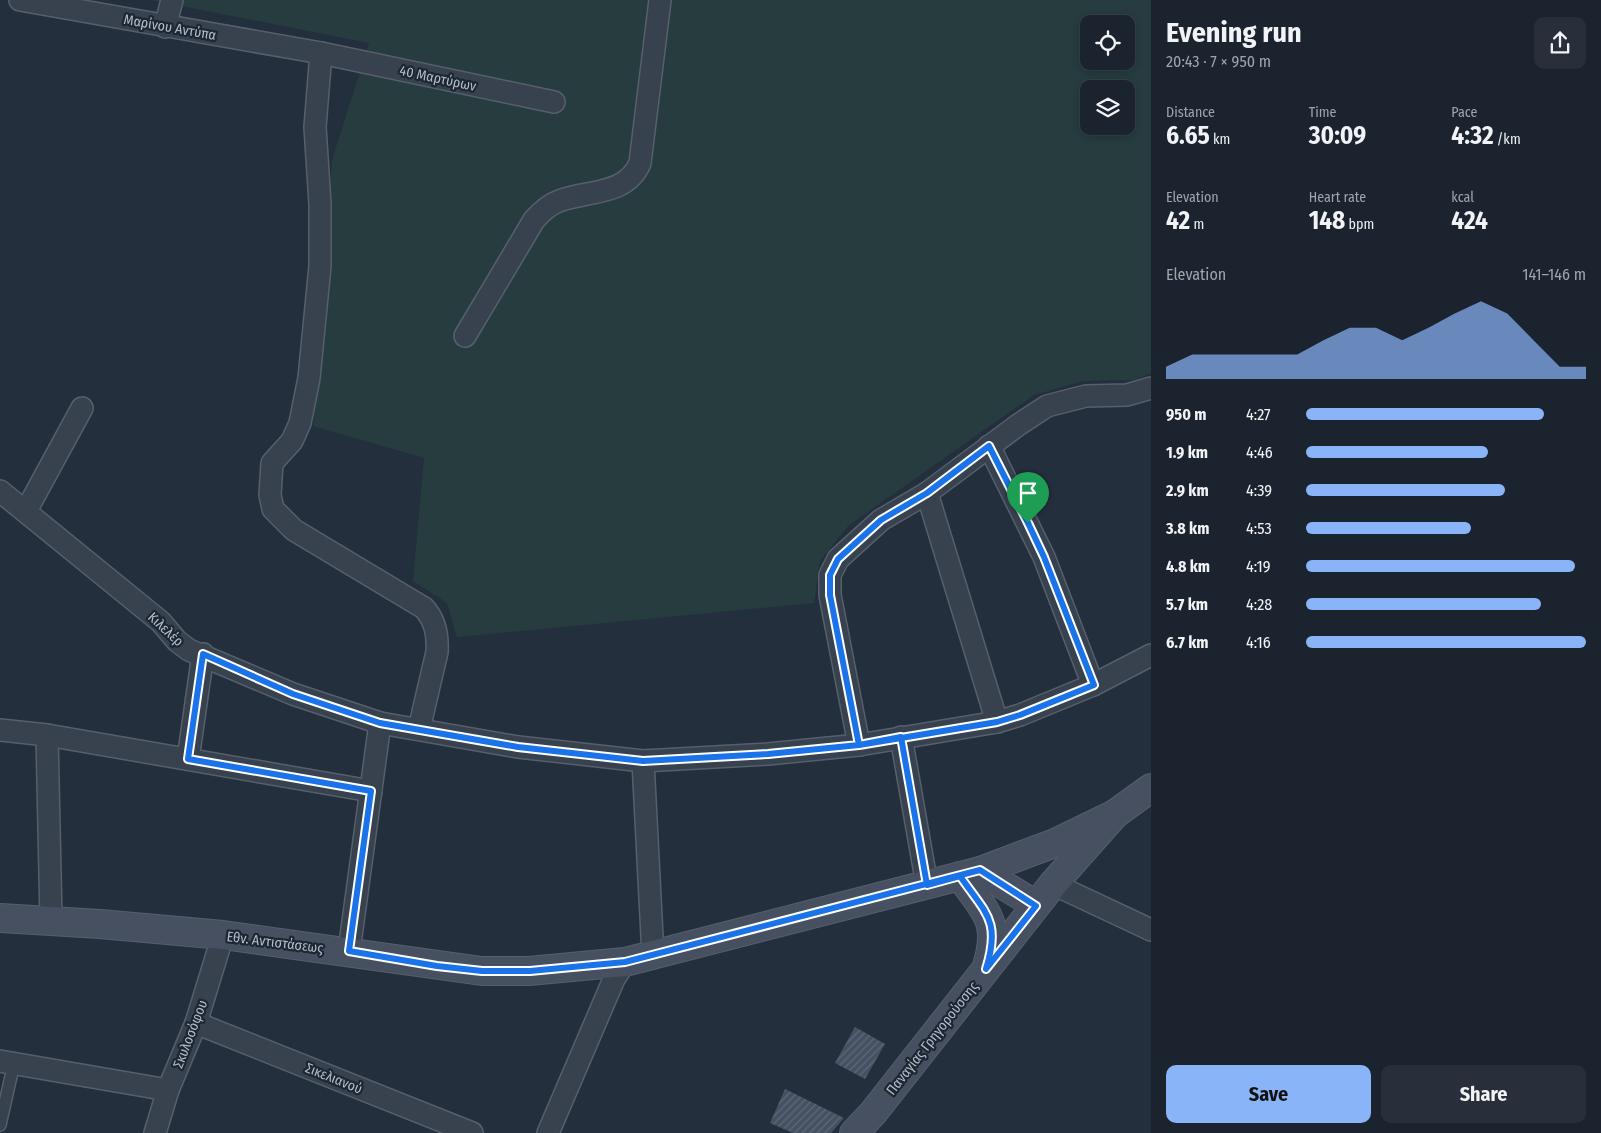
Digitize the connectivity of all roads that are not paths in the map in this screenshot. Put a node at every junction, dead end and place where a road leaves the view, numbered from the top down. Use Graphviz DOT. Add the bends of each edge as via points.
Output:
graph roads {
  1 [pos="20,0"];
  2 [pos="172,0"];
  3 [pos="660,0"];
  4 [pos="165,26"];
  5 [pos="321,53"];
  6 [pos="554,102"];
  7 [pos="465,336"];
  8 [pos="1151,388"];
  9 [pos="82,408"];
  10 [pos="989,446"];
  11 [pos="0,491"];
  12 [pos="927,493"];
  13 [pos="26,510"];
  14 [pos="203,654"];
  15 [pos="1151,654"];
  16 [pos="1094,685"];
  17 [pos="997,722"];
  18 [pos="380,723"];
  19 [pos="419,729"];
  20 [pos="0,730"];
  21 [pos="47,735"];
  22 [pos="901,737"];
  23 [pos="859,745"];
  24 [pos="188,759"];
  25 [pos="643,761"];
  26 [pos="1151,788"];
  27 [pos="371,791"];
  28 [pos="1115,814"];
  29 [pos="970,873"];
  30 [pos="1053,884"];
  31 [pos="927,885"];
  32 [pos="1036,906"];
  33 [pos="0,918"];
  34 [pos="51,920"];
  35 [pos="1151,930"];
  36 [pos="223,935"];
  37 [pos="349,951"];
  38 [pos="653,956"];
  39 [pos="625,962"];
  40 [pos="986,969"];
  41 [pos="196,1023"];
  42 [pos="7,1062"];
  43 [pos="168,1090"];
  44 [pos="0,1124"];
  45 [pos="155,1133"];
  46 [pos="472,1133"];
  47 [pos="548,1133"];
  48 [pos="854,1133"];
  1 -- 4 [label="street, Μαρίνου Αντύπα"];
  2 -- 4 [label="street"];
  3 -- 7 [label="street" via="640,163 635,176 621,185 559,201 546,208 534,220"];
  4 -- 5 [label="street, Μαρίνου Αντύπα"];
  5 -- 6 [label="street, 40 Μαρτύρων"];
  5 -- 19 [label="street" via="315,127 320,266 308,378 300,423 292,441 272,463 270,495 273,509 294,530 424,608 430,615 438,640 437,652"];
  8 -- 10 [label="street" via="1127,395 1086,396 1047,406"];
  9 -- 13 [label="street"];
  10 -- 12 [label="street"];
  10 -- 16 [label="street" via="1044,557"];
  11 -- 13 [label="street, Κιλελέρ"];
  12 -- 17 [label="street"];
  12 -- 23 [label="street" via="881,520 838,559 830,575 830,595"];
  13 -- 14 [label="street, Κιλελέρ" via="161,622 178,642"];
  14 -- 18 [label="street, Κιλελέρ" via="293,694"];
  14 -- 24 [label="street"];
  15 -- 16 [label="street, Κιλελέρ"];
  16 -- 17 [label="street, Κιλελέρ"];
  17 -- 22 [label="street, Κιλελέρ"];
  18 -- 19 [label="street, Κιλελέρ"];
  18 -- 27 [label="street"];
  19 -- 25 [label="street, Κιλελέρ" via="518,747"];
  20 -- 21 [label="street"];
  21 -- 24 [label="street"];
  21 -- 34 [label="street"];
  22 -- 23 [label="street, Κιλελέρ"];
  22 -- 31 [label="street"];
  23 -- 25 [label="street, Κιλελέρ"];
  24 -- 27 [label="street"];
  25 -- 38 [label="street"];
  26 -- 28 [label="street, Παναγίας Γρηγορούσσης"];
  27 -- 37 [label="street"];
  28 -- 29 [label="street, Εθν. Αντιστάσεως" via="1055,843"];
  28 -- 30 [label="street, Παναγίας Γρηγορούσσης"];
  29 -- 31 [label="street, Εθν. Αντιστάσεως"];
  29 -- 32 [label="street"];
  29 -- 40 [label="street" via="990,919 994,944"];
  30 -- 32 [label="street, Παναγίας Γρηγορούσσης"];
  30 -- 35 [label="street"];
  31 -- 38 [label="street, Εθν. Αντιστάσεως"];
  32 -- 40 [label="street, Παναγίας Γρηγορούσσης"];
  33 -- 34 [label="street, Εθν. Αντιστάσεως"];
  34 -- 36 [label="street, Εθν. Αντιστάσεως"];
  36 -- 37 [label="street, Εθν. Αντιστάσεως"];
  36 -- 41 [label="street, Σκυλοσόφου"];
  37 -- 39 [label="street, Εθν. Αντιστάσεως" via="482,971 530,971"];
  38 -- 39 [label="street, Εθν. Αντιστάσεως"];
  39 -- 47 [label="street" via="614,979"];
  40 -- 48 [label="street, Παναγίας Γρηγορούσσης"];
  41 -- 43 [label="street, Σκυλοσόφου"];
  41 -- 46 [label="street, Σικελιανού"];
  42 -- 43 [label="street"];
  42 -- 44 [label="lane"];
  43 -- 45 [label="street, Σκυλοσόφου"];
}
